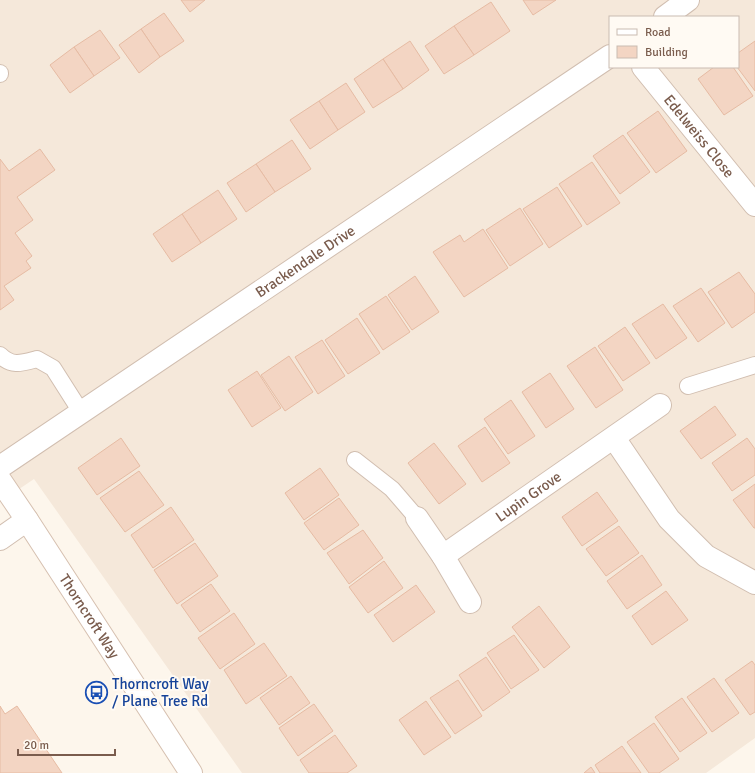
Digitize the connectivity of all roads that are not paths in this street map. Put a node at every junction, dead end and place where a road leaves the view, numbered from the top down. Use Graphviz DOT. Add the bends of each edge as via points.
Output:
graph roads {
  1 [pos="688,0"];
  2 [pos="666,16"];
  3 [pos="609,57"];
  4 [pos="644,68"];
  5 [pos="755,205"];
  6 [pos="0,355"];
  7 [pos="755,365"];
  8 [pos="688,386"];
  9 [pos="660,405"];
  10 [pos="80,412"];
  11 [pos="614,438"];
  12 [pos="355,460"];
  13 [pos="0,467"];
  14 [pos="0,480"];
  15 [pos="417,518"];
  16 [pos="27,520"];
  17 [pos="0,539"];
  18 [pos="443,556"];
  19 [pos="755,583"];
  20 [pos="470,602"];
  21 [pos="191,773"];
  1 -- 2 [label="street"];
  3 -- 10 [label="street, Brackendale Drive"];
  4 -- 5 [label="street, Edelweiss Close"];
  6 -- 10 [label="lane" via="5,360 19,364 36,359 53,368"];
  7 -- 8 [label="lane"];
  9 -- 11 [label="street, Lupin Grove"];
  10 -- 13 [label="street, Brackendale Drive"];
  11 -- 18 [label="street, Lupin Grove"];
  11 -- 19 [label="street" via="669,518 706,556"];
  12 -- 15 [label="lane" via="392,489"];
  14 -- 16 [label="street, Thorncroft Way"];
  15 -- 18 [label="street"];
  16 -- 17 [label="street"];
  16 -- 21 [label="street, Thorncroft Way"];
  18 -- 20 [label="street"];
}
